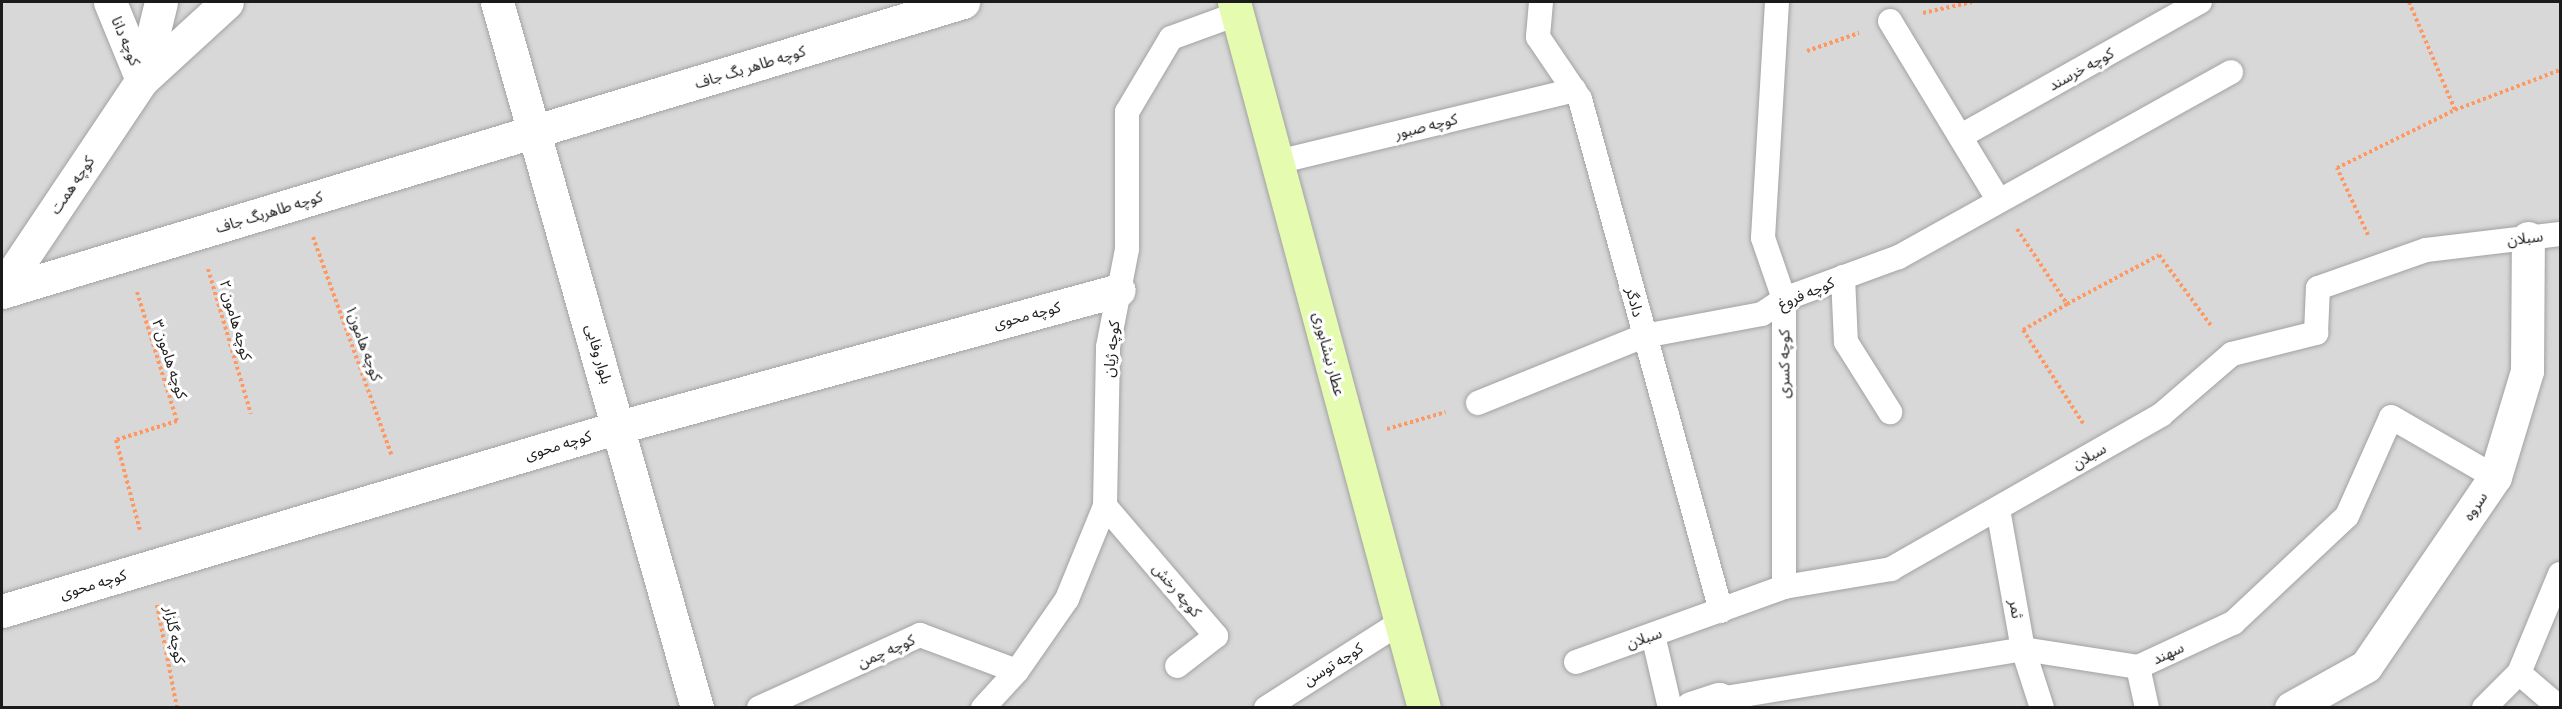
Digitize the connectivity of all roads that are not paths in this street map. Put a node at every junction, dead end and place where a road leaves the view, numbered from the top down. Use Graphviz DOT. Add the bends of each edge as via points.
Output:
graph roads {
  1 [pos="110,2"];
  2 [pos="161,2"];
  3 [pos="227,2"];
  4 [pos="497,2"];
  5 [pos="963,2"];
  6 [pos="1541,2"];
  7 [pos="1778,2"];
  8 [pos="2200,2"];
  9 [pos="1235,8"];
  10 [pos="1890,21"];
  11 [pos="2231,72"];
  12 [pos="142,80"];
  13 [pos="1574,90"];
  14 [pos="536,132"];
  15 [pos="1961,136"];
  16 [pos="1277,162"];
  17 [pos="2000,201"];
  18 [pos="2560,234"];
  19 [pos="2528,238"];
  20 [pos="1843,277"];
  21 [pos="1119,290"];
  22 [pos="2,291"];
  23 [pos="1784,299"];
  24 [pos="1644,336"];
  25 [pos="1478,403"];
  26 [pos="1890,412"];
  27 [pos="619,427"];
  28 [pos="2495,477"];
  29 [pos="1105,506"];
  30 [pos="1998,509"];
  31 [pos="2560,574"];
  32 [pos="1784,587"];
  33 [pos="2,611"];
  34 [pos="1721,611"];
  35 [pos="1401,622"];
  36 [pos="1653,635"];
  37 [pos="2023,649"];
  38 [pos="1576,662"];
  39 [pos="1177,666"];
  40 [pos="2138,667"];
  41 [pos="1017,671"];
  42 [pos="2519,672"];
  43 [pos="1715,705"];
  44 [pos="697,708"];
  45 [pos="759,708"];
  46 [pos="983,708"];
  47 [pos="1266,708"];
  48 [pos="1424,708"];
  49 [pos="1670,708"];
  50 [pos="2042,708"];
  51 [pos="2147,708"];
  52 [pos="2291,708"];
  53 [pos="2484,708"];
  54 [pos="2560,708"];
  1 -- 12 [label="street, کوچه دانا"];
  2 -- 12 [label="street, کوچه همت"];
  3 -- 12 [label="street, کوچه همت"];
  4 -- 14 [label="street, بلوار وفایی"];
  5 -- 14 [label="street, کوچه طاهر بگ جاف"];
  6 -- 13 [label="lane, دادگر" via="1538,37"];
  7 -- 23 [label="lane, کوچه کسری" via="1763,238"];
  8 -- 15 [label="lane, کوچه خرسند"];
  9 -- 16 [label="street, عطار نیشابوری"];
  9 -- 21 [label="lane, کوچه ژیان" via="1171,38 1127,112 1127,249"];
  10 -- 15 [label="lane"];
  11 -- 17 [label="lane, کوچه فروغ"];
  12 -- 22 [label="street, کوچه همت"];
  13 -- 16 [label="lane, کوچه صبور"];
  13 -- 24 [label="lane, دادگر"];
  14 -- 22 [label="street, کوچه طاهربگ جاف"];
  14 -- 27 [label="street, بلوار وفایی"];
  15 -- 17 [label="lane"];
  16 -- 35 [label="street, عطار نیشابوری"];
  17 -- 20 [label="lane, کوچه فروغ" via="1899,257"];
  18 -- 19 [label="lane, سبلان"];
  19 -- 28 [label="street, سروه" via="2527,371"];
  19 -- 30 [label="lane, سبلان" via="2426,250 2318,288 2316,333 2232,354 2161,415"];
  20 -- 23 [label="lane, کوچه فروغ"];
  20 -- 26 [label="lane" via="1846,342"];
  21 -- 27 [label="street, کوچه محوی"];
  21 -- 29 [label="lane, کوچه ژیان" via="1108,347"];
  23 -- 24 [label="lane, کوچه فروغ" via="1762,314"];
  23 -- 32 [label="lane, کوچه کسری"];
  24 -- 25 [label="lane, کوچه فروغ"];
  24 -- 34 [label="lane, دادگر"];
  27 -- 33 [label="street, کوچه محوی"];
  27 -- 44 [label="street, بلوار وفایی"];
  28 -- 40 [label="lane, سهند" via="2391,417 2347,516 2233,623"];
  28 -- 52 [label="street, سروه" via="2366,666"];
  29 -- 39 [label="lane, کوچه رخش" via="1216,636"];
  29 -- 41 [label="lane, کوچه ژیان" via="1067,599"];
  30 -- 32 [label="lane, سبلان" via="1891,570"];
  30 -- 37 [label="lane, ثمر"];
  31 -- 42 [label="lane"];
  32 -- 34 [label="lane, سبلان"];
  34 -- 36 [label="lane, سبلان"];
  35 -- 47 [label="lane, کوچه توسن"];
  35 -- 48 [label="street, عطار نیشابوری"];
  36 -- 38 [label="lane, سبلان"];
  36 -- 49 [label="lane"];
  37 -- 40 [label="lane, سهند"];
  37 -- 43 [label="lane, سهند"];
  37 -- 50 [label="lane, ثمر"];
  40 -- 51 [label="lane"];
  41 -- 45 [label="lane, کوچه چمن" via="920,635"];
  41 -- 46 [label="lane, کوچه ژیان"];
  42 -- 53 [label="lane"];
  42 -- 54 [label="lane"];
}
